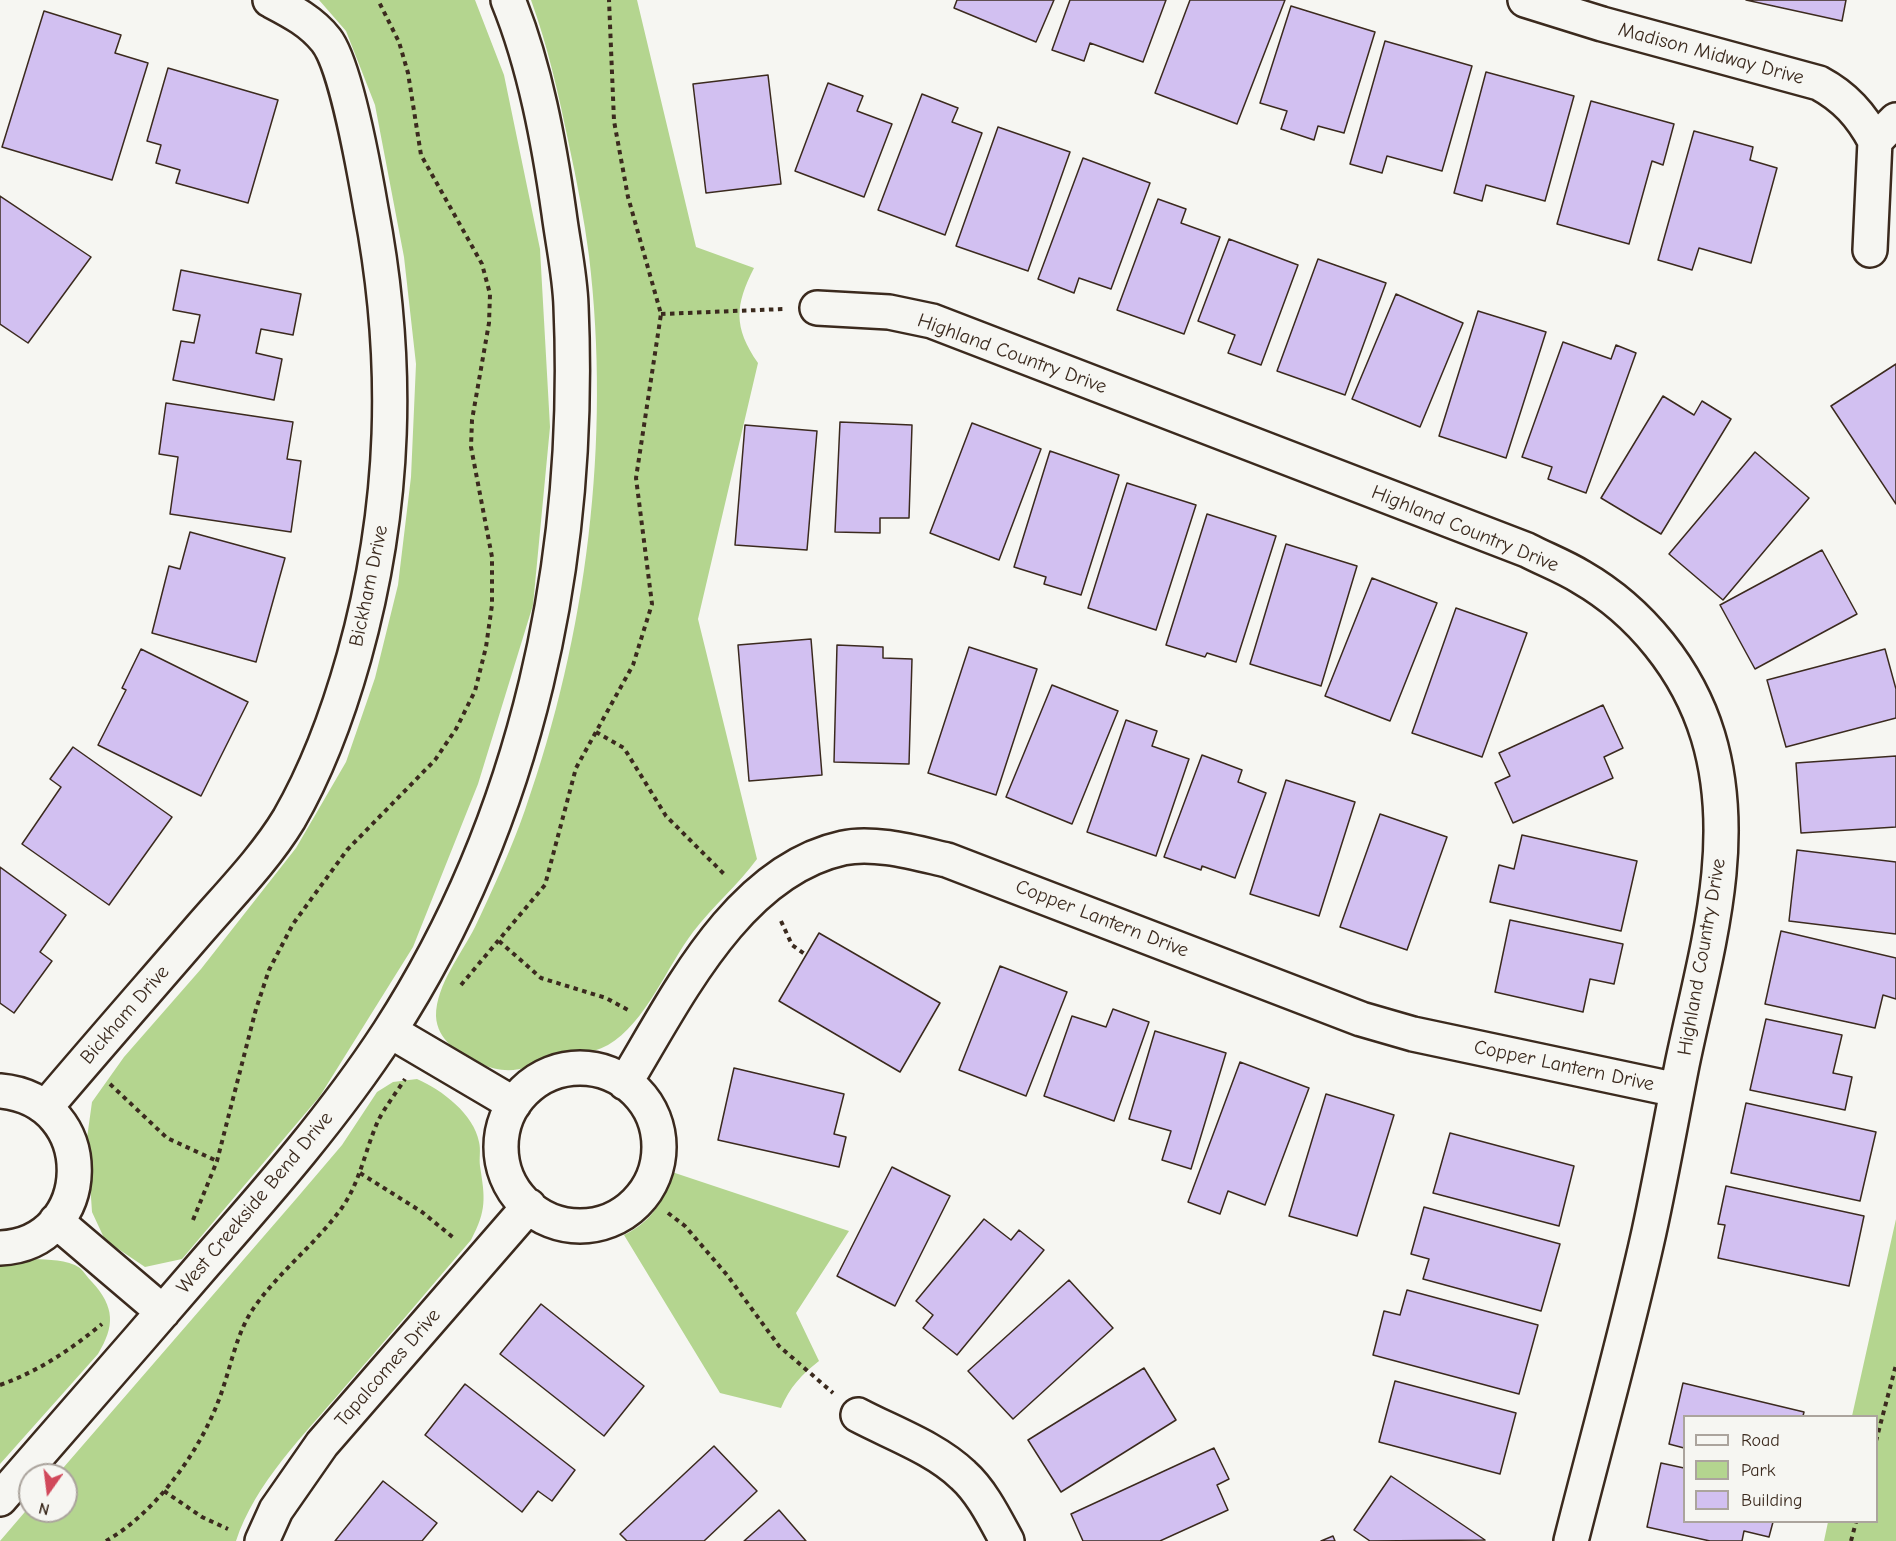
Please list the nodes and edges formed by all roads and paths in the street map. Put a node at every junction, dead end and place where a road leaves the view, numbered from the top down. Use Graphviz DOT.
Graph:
graph roads {
  1 [pos="270,0"];
  2 [pos="508,0"];
  3 [pos="1525,0"];
  4 [pos="1885,131"];
  5 [pos="1870,250"];
  6 [pos="817,308"];
  7 [pos="661,314"];
  8 [pos="596,732"];
  9 [pos="753,899"];
  10 [pos="499,941"];
  11 [pos="806,955"];
  12 [pos="659,1027"];
  13 [pos="390,1030"];
  14 [pos="423,1050"];
  15 [pos="87,1059"];
  16 [pos="625,1083"];
  17 [pos="1677,1090"];
  18 [pos="0,1091"];
  19 [pos="514,1104"];
  20 [pos="46,1107"];
  21 [pos="217,1161"];
  22 [pos="360,1173"];
  23 [pos="529,1206"];
  24 [pos="668,1213"];
  25 [pos="56,1221"];
  26 [pos="0,1248"];
  27 [pos="482,1260"];
  28 [pos="151,1302"];
  29 [pos="1896,1365"];
  30 [pos="0,1385"];
  31 [pos="858,1415"];
  32 [pos="1878,1433"];
  33 [pos="164,1491"];
  34 [pos="0,1499"];
  35 [pos="1856,1523"];
  36 [pos="262,1540"];
  37 [pos="106,1541"];
  38 [pos="1007,1541"];
  39 [pos="1571,1541"];
  40 [pos="1851,1541"];
  1 -- 15 [label="street, Bickham Drive"];
  2 -- 13 [label="street, West Creekside Bend Drive"];
  3 -- 4 [label="street, Madison Midway Drive"];
  4 -- 5 [label="street"];
  6 -- 7 [label="path"];
  6 -- 17 [label="street, Highland Country Drive"];
  8 -- 9 [label="path"];
  9 -- 11 [label="path"];
  9 -- 12 [label="street, Copper Lantern Drive"];
  9 -- 17 [label="street, Copper Lantern Drive"];
  10 -- 12 [label="path"];
  12 -- 16 [label="street, Copper Lantern Drive"];
  13 -- 14 [label="street"];
  13 -- 28 [label="street, West Creekside Bend Drive"];
  14 -- 19 [label="street"];
  14 -- 22 [label="path"];
  15 -- 20 [label="street, Bickham Drive"];
  15 -- 21 [label="path"];
  16 -- 19 [label="street"];
  16 -- 23 [label="street"];
  17 -- 39 [label="street, Highland Country Drive"];
  18 -- 20 [label="street"];
  19 -- 23 [label="street"];
  20 -- 25 [label="street"];
  22 -- 27 [label="path"];
  22 -- 33 [label="path"];
  23 -- 27 [label="street, Tapalcomes Drive"];
  24 -- 31 [label="path"];
  25 -- 26 [label="street"];
  25 -- 28 [label="street"];
  27 -- 36 [label="street, Tapalcomes Drive"];
  28 -- 30 [label="path"];
  28 -- 34 [label="street, West Creekside Bend Drive"];
  29 -- 32 [label="path"];
  31 -- 38 [label="street"];
  33 -- 36 [label="path"];
  33 -- 37 [label="path"];
  35 -- 40 [label="path"];
}
